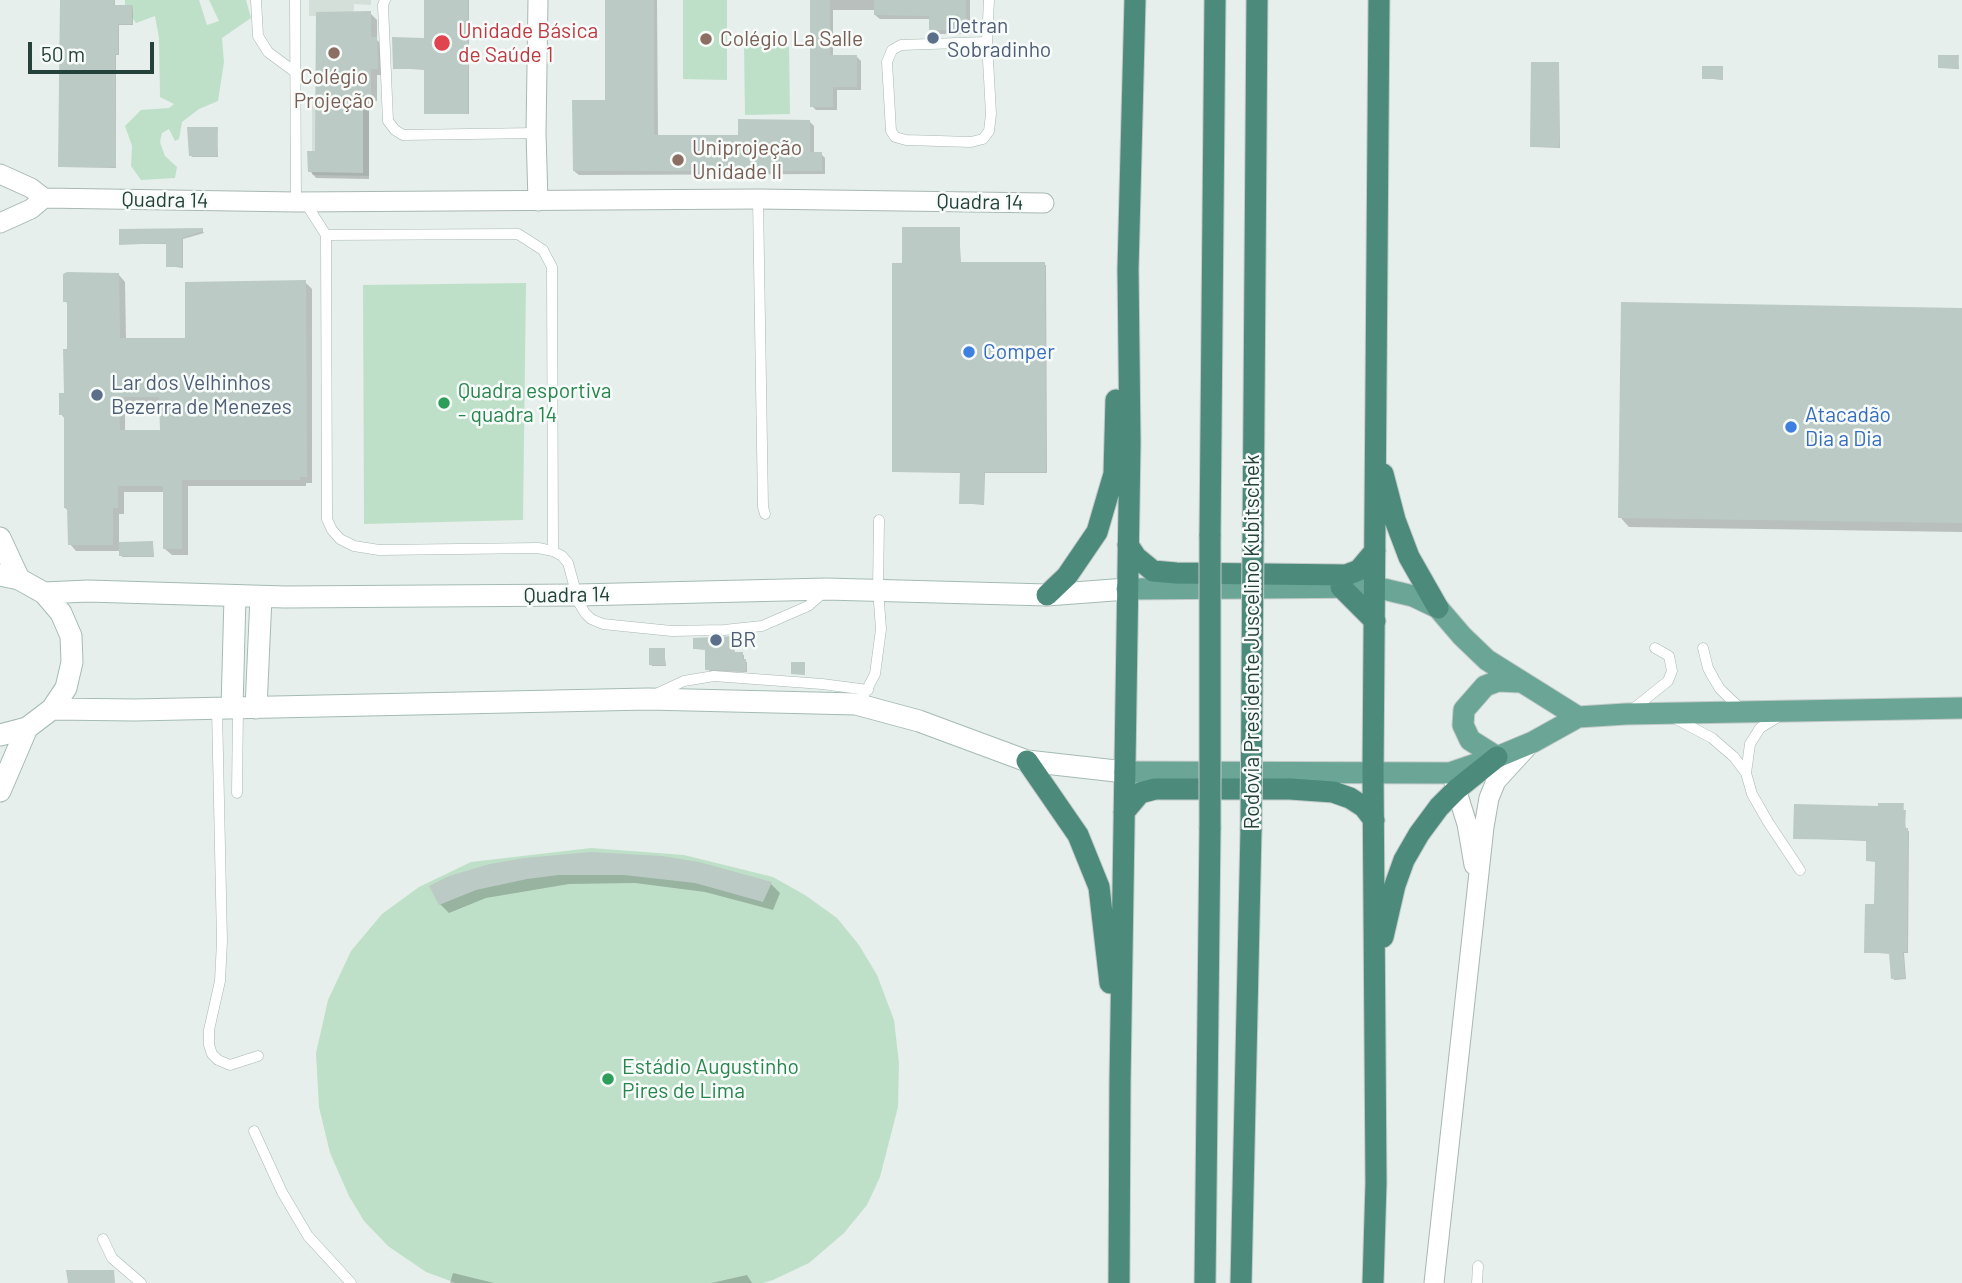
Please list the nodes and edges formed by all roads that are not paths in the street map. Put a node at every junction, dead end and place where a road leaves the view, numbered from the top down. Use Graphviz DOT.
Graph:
graph roads {
  1 [pos="256,0"];
  2 [pos="295,0"];
  3 [pos="385,0"];
  4 [pos="538,0"];
  5 [pos="989,0"];
  6 [pos="1135,0"];
  7 [pos="1214,0"];
  8 [pos="1257,0"];
  9 [pos="1379,0"];
  10 [pos="987,42"];
  11 [pos="295,72"];
  12 [pos="536,134"];
  13 [pos="0,174"];
  14 [pos="35,198"];
  15 [pos="758,199"];
  16 [pos="538,201"];
  17 [pos="300,202"];
  18 [pos="1044,203"];
  19 [pos="0,223"];
  20 [pos="326,235"];
  21 [pos="1128,269"];
  22 [pos="1376,449"];
  23 [pos="765,514"];
  24 [pos="879,520"];
  25 [pos="0,538"];
  26 [pos="1128,545"];
  27 [pos="553,551"];
  28 [pos="1375,551"];
  29 [pos="10,577"];
  30 [pos="1342,587"];
  31 [pos="1375,587"];
  32 [pos="826,589"];
  33 [pos="878,589"];
  34 [pos="1127,589"];
  35 [pos="44,593"];
  36 [pos="578,595"];
  37 [pos="1047,595"];
  38 [pos="235,597"];
  39 [pos="261,597"];
  40 [pos="1438,608"];
  41 [pos="1375,621"];
  42 [pos="1655,648"];
  43 [pos="1703,648"];
  44 [pos="1520,682"];
  45 [pos="862,697"];
  46 [pos="236,707"];
  47 [pos="1962,708"];
  48 [pos="52,709"];
  49 [pos="1795,711"];
  50 [pos="1743,712"];
  51 [pos="1667,713"];
  52 [pos="1626,714"];
  53 [pos="1578,717"];
  54 [pos="27,728"];
  55 [pos="0,735"];
  56 [pos="1533,741"];
  57 [pos="1497,757"];
  58 [pos="1027,761"];
  59 [pos="1125,772"];
  60 [pos="1373,772"];
  61 [pos="1746,773"];
  62 [pos="1454,781"];
  63 [pos="0,791"];
  64 [pos="237,793"];
  65 [pos="1124,812"];
  66 [pos="1374,820"];
  67 [pos="1800,870"];
  68 [pos="1478,887"];
  69 [pos="1373,984"];
  70 [pos="258,1056"];
  71 [pos="1120,1082"];
  72 [pos="254,1132"];
  73 [pos="103,1239"];
  74 [pos="1478,1266"];
  75 [pos="141,1283"];
  76 [pos="351,1283"];
  77 [pos="1119,1283"];
  78 [pos="1205,1283"];
  79 [pos="1241,1283"];
  80 [pos="1373,1283"];
  81 [pos="1434,1283"];
  82 [pos="1477,1283"];
  1 -- 11 [label="lane"];
  2 -- 11 [label="lane"];
  3 -- 12 [label="lane"];
  4 -- 12 [label="street"];
  5 -- 10 [label="lane"];
  6 -- 21 [label="highway"];
  7 -- 78 [label="highway, Rodovia Presidente Juscelino Kubitschek, bridge"];
  8 -- 79 [label="highway, Rodovia Presidente Juscelino Kubitschek, bridge"];
  9 -- 22 [label="highway"];
  10 -- 10 [label="lane"];
  11 -- 17 [label="lane"];
  12 -- 16 [label="street"];
  13 -- 14 [label="street"];
  14 -- 17 [label="street, Quadra 14"];
  14 -- 19 [label="street"];
  15 -- 16 [label="street, Quadra 14"];
  15 -- 18 [label="street, Quadra 14"];
  15 -- 23 [label="lane"];
  16 -- 17 [label="street, Quadra 14"];
  17 -- 20 [label="lane"];
  20 -- 27 [label="lane"];
  20 -- 27 [label="lane"];
  21 -- 26 [label="highway"];
  21 -- 37 [label="highway"];
  22 -- 28 [label="highway"];
  22 -- 40 [label="highway"];
  24 -- 33 [label="lane"];
  25 -- 29 [label="main road"];
  26 -- 28 [label="highway"];
  26 -- 34 [label="highway"];
  27 -- 36 [label="lane"];
  28 -- 31 [label="highway"];
  29 -- 35 [label="main road"];
  30 -- 31 [label="main road"];
  30 -- 34 [label="main road"];
  30 -- 41 [label="highway"];
  31 -- 40 [label="main road"];
  31 -- 41 [label="highway"];
  32 -- 33 [label="main road, Quadra 14"];
  32 -- 36 [label="main road, Quadra 14"];
  32 -- 36 [label="lane"];
  33 -- 37 [label="main road, Quadra 14"];
  33 -- 45 [label="lane"];
  34 -- 37 [label="main road, Quadra 14"];
  34 -- 59 [label="highway"];
  35 -- 38 [label="main road, Quadra 14"];
  35 -- 48 [label="main road"];
  36 -- 39 [label="main road, Quadra 14"];
  38 -- 39 [label="main road, Quadra 14"];
  38 -- 46 [label="main road"];
  39 -- 46 [label="main road"];
  40 -- 44 [label="main road"];
  41 -- 60 [label="highway"];
  42 -- 52 [label="lane"];
  43 -- 50 [label="lane"];
  44 -- 53 [label="main road"];
  44 -- 57 [label="main road"];
  45 -- 46 [label="main road"];
  45 -- 58 [label="main road"];
  46 -- 48 [label="main road"];
  46 -- 64 [label="lane"];
  46 -- 70 [label="lane"];
  47 -- 49 [label="main road"];
  48 -- 54 [label="main road"];
  49 -- 50 [label="main road"];
  49 -- 61 [label="lane"];
  50 -- 51 [label="main road"];
  51 -- 52 [label="main road"];
  51 -- 61 [label="lane"];
  52 -- 53 [label="main road"];
  53 -- 56 [label="main road"];
  54 -- 55 [label="main road"];
  54 -- 63 [label="main road"];
  56 -- 57 [label="main road"];
  56 -- 68 [label="street"];
  57 -- 62 [label="highway"];
  58 -- 59 [label="main road"];
  58 -- 71 [label="highway"];
  59 -- 60 [label="main road"];
  59 -- 65 [label="highway"];
  60 -- 62 [label="main road"];
  60 -- 66 [label="highway"];
  61 -- 67 [label="lane"];
  62 -- 68 [label="street"];
  62 -- 69 [label="highway"];
  65 -- 66 [label="highway"];
  65 -- 71 [label="highway"];
  66 -- 69 [label="highway"];
  68 -- 81 [label="street"];
  69 -- 80 [label="highway"];
  71 -- 77 [label="highway"];
  72 -- 76 [label="lane"];
  73 -- 75 [label="lane"];
  74 -- 82 [label="lane"];
}
